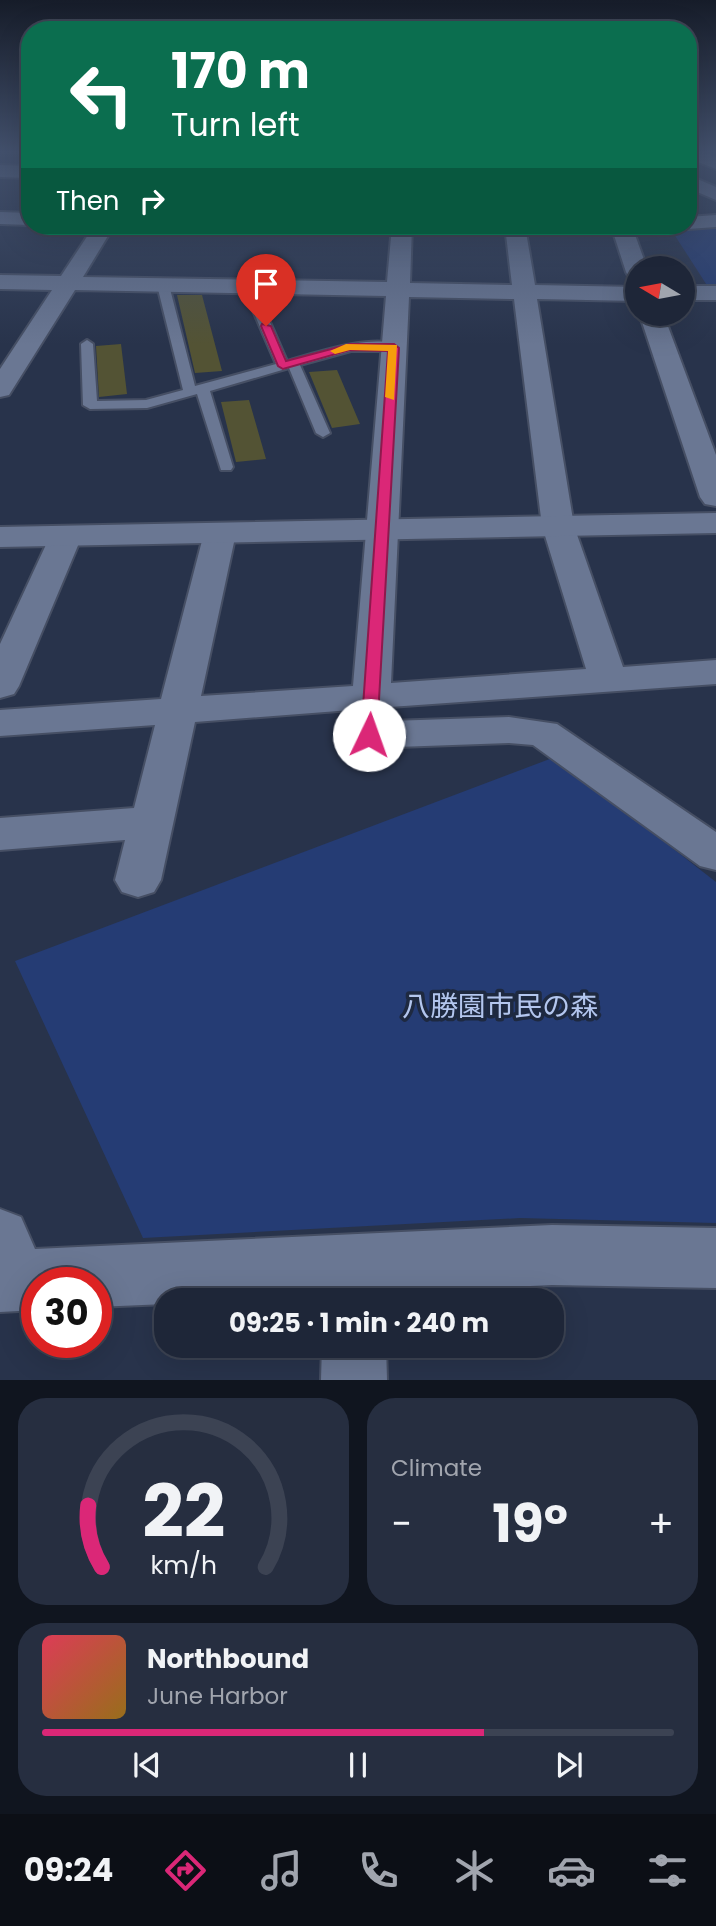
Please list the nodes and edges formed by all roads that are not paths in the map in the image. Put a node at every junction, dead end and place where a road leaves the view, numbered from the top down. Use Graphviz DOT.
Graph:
graph roads {
  1 [pos="0,218"];
  2 [pos="21,219"];
  3 [pos="716,221"];
  4 [pos="697,222"];
  5 [pos="98,235"];
  6 [pos="401,235"];
  7 [pos="515,235"];
  8 [pos="622,235"];
  9 [pos="630,256"];
  10 [pos="0,282"];
  11 [pos="66,283"];
  12 [pos="163,285"];
  13 [pos="398,290"];
  14 [pos="524,292"];
  15 [pos="695,293"];
  16 [pos="716,293"];
  17 [pos="625,294"];
  18 [pos="257,306"];
  19 [pos="656,326"];
  20 [pos="87,344"];
  21 [pos="394,348"];
  22 [pos="9,361"];
  23 [pos="288,364"];
  24 [pos="0,389"];
  25 [pos="196,390"];
  26 [pos="323,433"];
  27 [pos="226,467"];
  28 [pos="716,497"];
  29 [pos="716,523"];
  30 [pos="558,526"];
  31 [pos="381,530"];
  32 [pos="220,533"];
  33 [pos="66,536"];
  34 [pos="0,537"];
  35 [pos="716,672"];
  36 [pos="608,679"];
  37 [pos="0,686"];
  38 [pos="371,696"];
  39 [pos="179,709"];
  40 [pos="0,723"];
  41 [pos="151,822"];
  42 [pos="0,834"];
  43 [pos="716,854"];
  44 [pos="138,880"];
  45 [pos="716,1258"];
  46 [pos="6,1266"];
  47 [pos="355,1282"];
  48 [pos="354,1358"];
  49 [pos="354,1380"];
  1 -- 2 [label="street"];
  3 -- 4 [label="street"];
  5 -- 11 [label="street"];
  6 -- 13 [label="street"];
  7 -- 14 [label="street"];
  8 -- 9 [label="street"];
  10 -- 11 [label="street"];
  11 -- 12 [label="street"];
  11 -- 22 [label="street"];
  12 -- 13 [label="street"];
  12 -- 25 [label="lane"];
  13 -- 14 [label="street"];
  13 -- 21 [label="street"];
  14 -- 17 [label="street"];
  14 -- 30 [label="street"];
  15 -- 16 [label="street"];
  18 -- 23 [label="lane"];
  19 -- 28 [label="street"];
  20 -- 25 [label="lane"];
  21 -- 23 [label="lane"];
  21 -- 31 [label="street"];
  22 -- 24 [label="street"];
  23 -- 25 [label="lane"];
  23 -- 26 [label="lane"];
  25 -- 27 [label="lane"];
  29 -- 30 [label="street"];
  30 -- 31 [label="street"];
  30 -- 36 [label="street"];
  31 -- 32 [label="street"];
  31 -- 38 [label="street"];
  32 -- 33 [label="street"];
  32 -- 39 [label="street"];
  33 -- 34 [label="street"];
  33 -- 37 [label="street"];
  35 -- 36 [label="street"];
  36 -- 38 [label="street"];
  38 -- 39 [label="street"];
  38 -- 43 [label="street"];
  39 -- 40 [label="street"];
  39 -- 41 [label="street"];
  41 -- 42 [label="street"];
  41 -- 44 [label="street"];
  45 -- 47 [label="street"];
  46 -- 47 [label="street"];
  48 -- 49 [label="street"];
}
